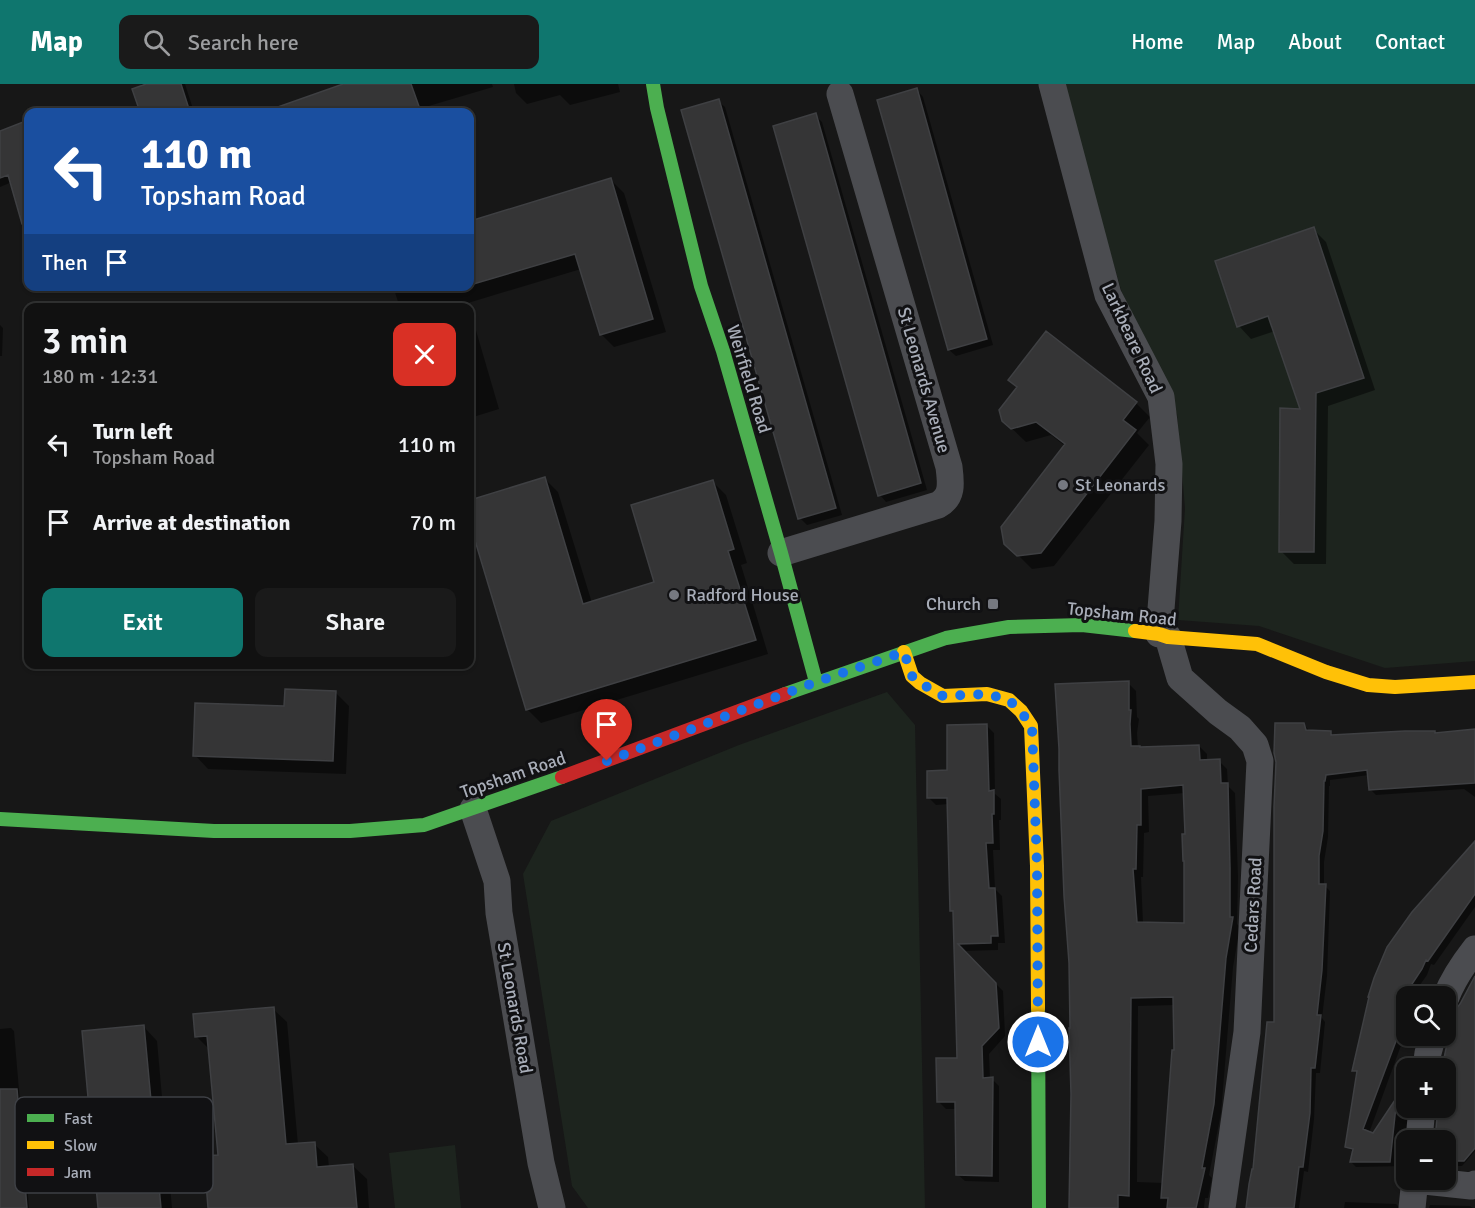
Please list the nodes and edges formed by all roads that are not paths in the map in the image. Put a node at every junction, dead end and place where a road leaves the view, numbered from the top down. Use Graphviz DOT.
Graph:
graph roads {
  1 [pos="653,84"];
  2 [pos="1052,84"];
  3 [pos="840,94"];
  4 [pos="781,553"];
  5 [pos="1164,635"];
  6 [pos="904,652"];
  7 [pos="816,682"];
  8 [pos="1475,682"];
  9 [pos="473,809"];
  10 [pos="0,819"];
  11 [pos="1475,949"];
  12 [pos="1451,986"];
  13 [pos="1456,1184"];
  14 [pos="1475,1184"];
  15 [pos="1414,1190"];
  16 [pos="552,1208"];
  17 [pos="1039,1208"];
  18 [pos="1222,1208"];
  19 [pos="1412,1208"];
  1 -- 4 [label="main road, Weirfield Road"];
  2 -- 5 [label="street, Larkbeare Road"];
  3 -- 4 [label="street, St Leonards Avenue"];
  4 -- 7 [label="main road, Weirfield Road"];
  5 -- 6 [label="main road, Topsham Road"];
  5 -- 8 [label="main road, Topsham Road"];
  5 -- 18 [label="street, Cedars Road"];
  6 -- 7 [label="main road, Topsham Road"];
  6 -- 17 [label="main road"];
  7 -- 9 [label="main road, Topsham Road"];
  9 -- 10 [label="main road, Topsham Road"];
  9 -- 16 [label="street, St Leonards Road"];
  11 -- 12 [label="street"];
  13 -- 14 [label="street"];
  15 -- 19 [label="street"];
}
